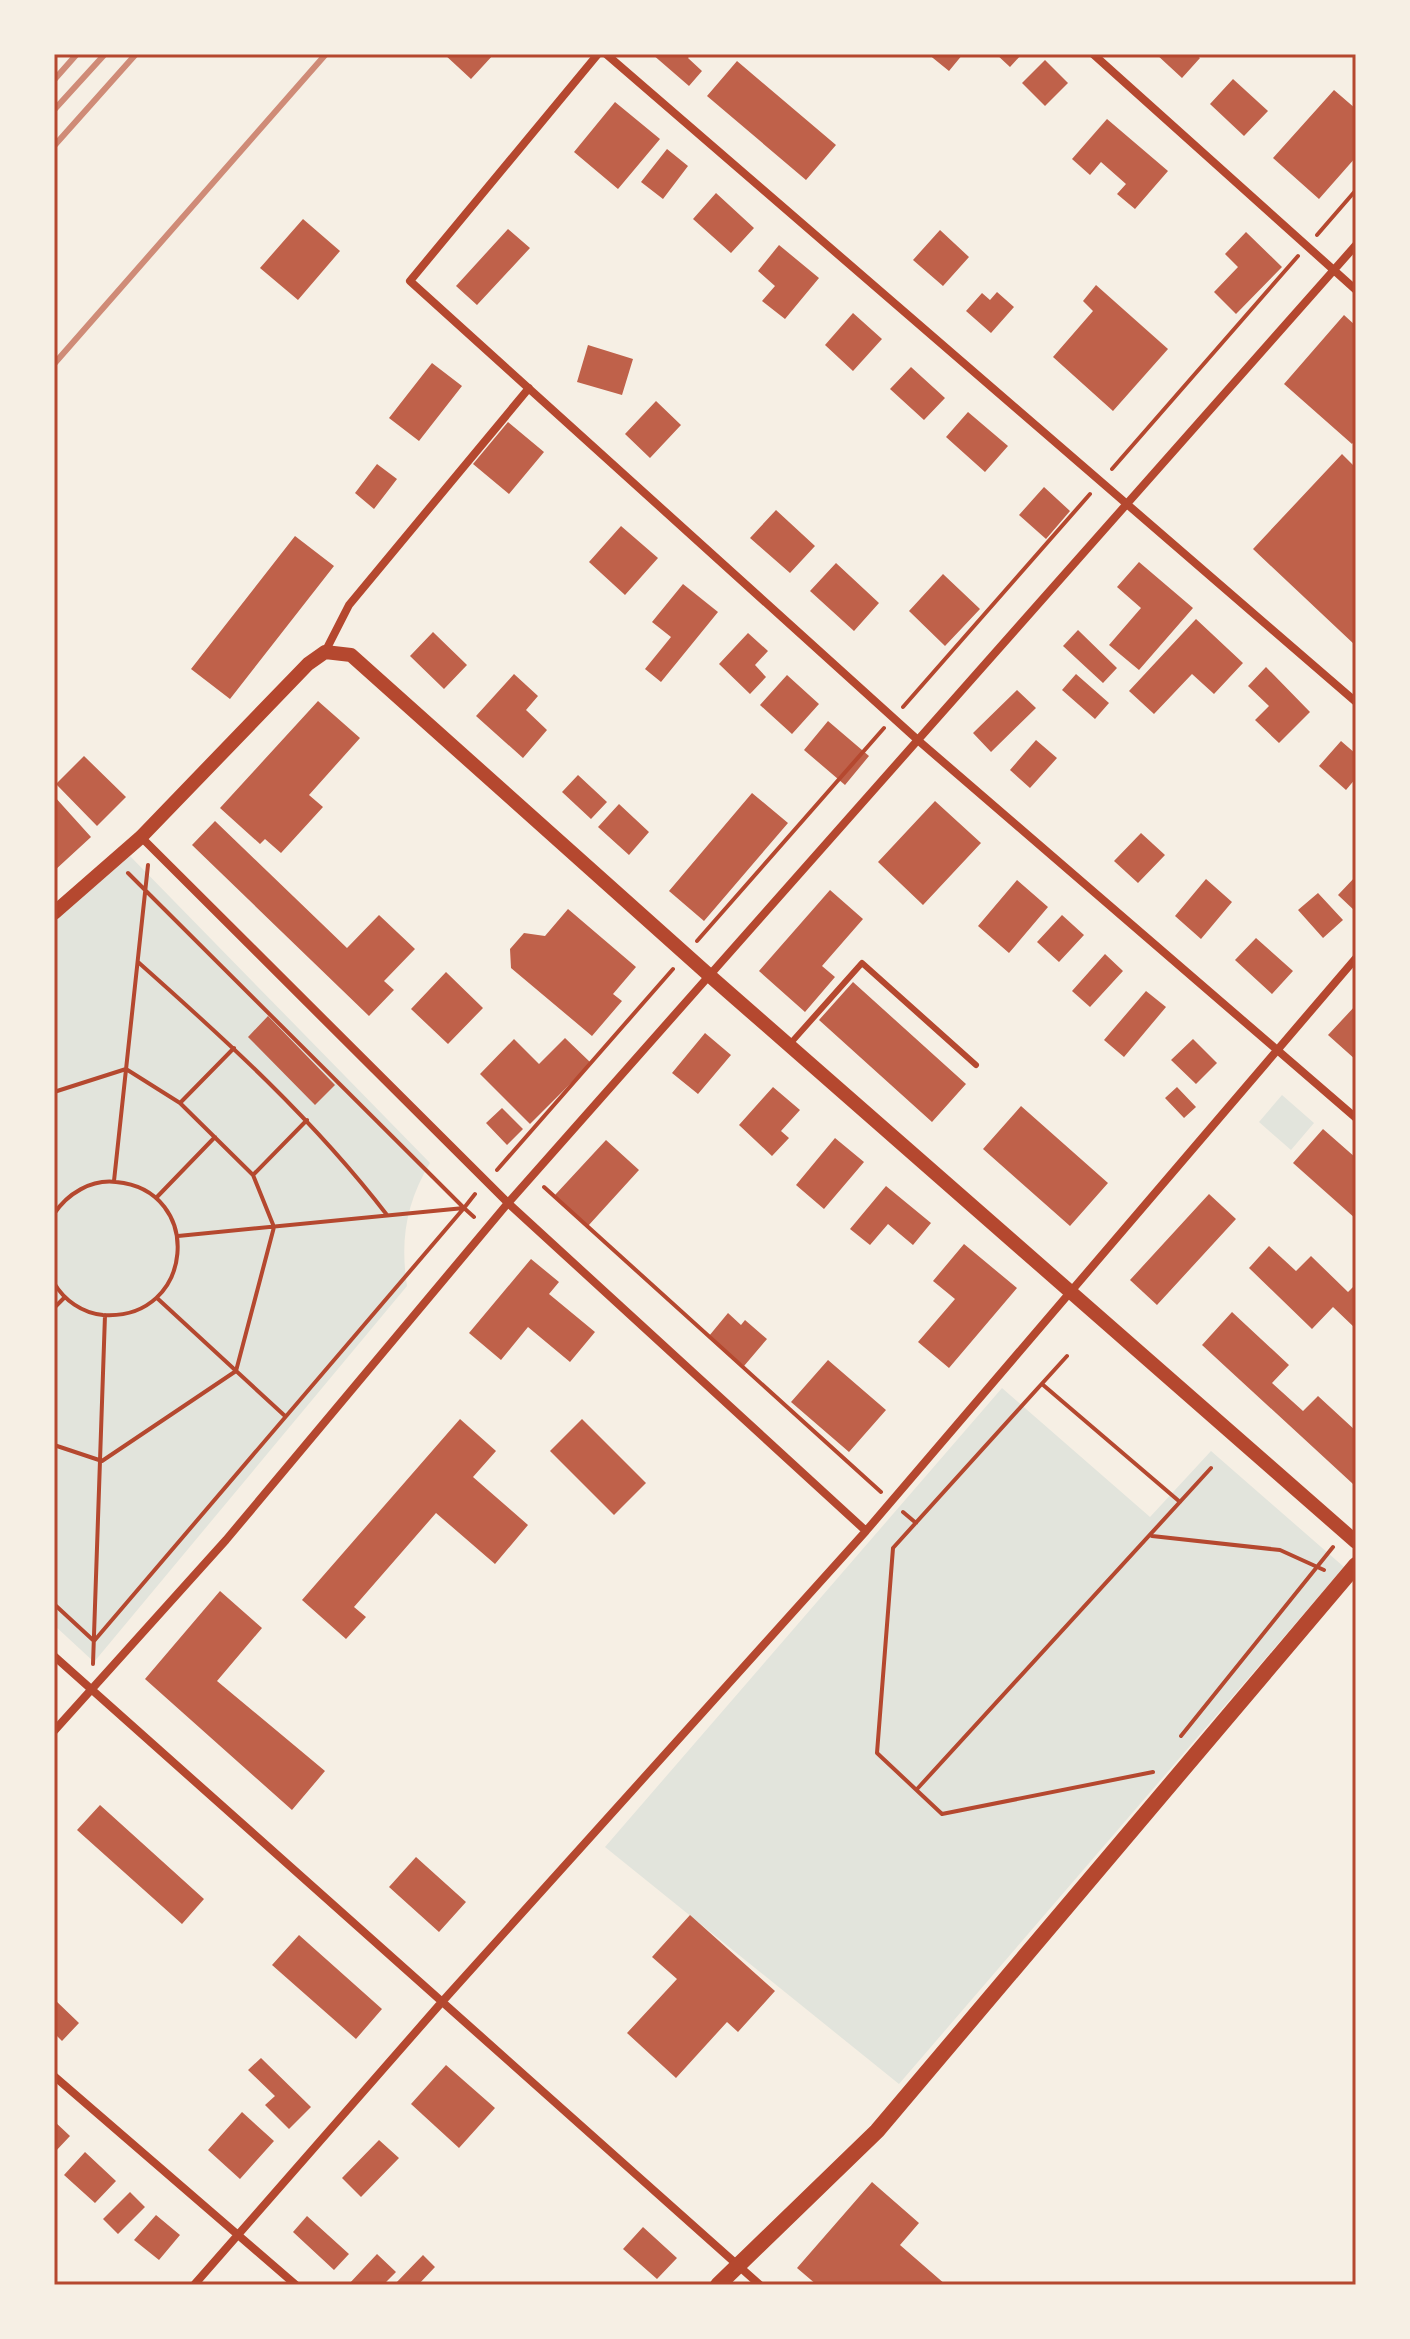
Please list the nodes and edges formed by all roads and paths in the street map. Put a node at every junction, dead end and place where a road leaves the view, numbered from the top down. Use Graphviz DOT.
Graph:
graph roads {
  1 [pos="598,54"];
  2 [pos="606,54"];
  3 [pos="1093,54"];
  4 [pos="1356,190"];
  5 [pos="1356,245"];
  6 [pos="1307,246"];
  7 [pos="1334,271"];
  8 [pos="1356,290"];
  9 [pos="529,388"];
  10 [pos="1101,481"];
  11 [pos="1126,503"];
  12 [pos="325,652"];
  13 [pos="1356,702"];
  14 [pos="894,718"];
  15 [pos="920,742"];
  16 [pos="145,842"];
  17 [pos="128,873"];
  18 [pos="145,891"];
  19 [pos="54,913"];
  20 [pos="686,954"];
  21 [pos="1356,958"];
  22 [pos="138,962"];
  23 [pos="710,976"];
  24 [pos="789,1045"];
  25 [pos="234,1048"];
  26 [pos="1276,1050"];
  27 [pos="976,1065"];
  28 [pos="126,1069"];
  29 [pos="54,1092"];
  30 [pos="180,1103"];
  31 [pos="1356,1118"];
  32 [pos="307,1120"];
  33 [pos="215,1137"];
  34 [pos="510,1155"];
  35 [pos="253,1175"];
  36 [pos="532,1176"];
  37 [pos="114,1181"];
  38 [pos="486,1182"];
  39 [pos="156,1198"];
  40 [pos="54,1202"];
  41 [pos="508,1203"];
  42 [pos="59,1207"];
  43 [pos="464,1208"];
  44 [pos="54,1214"];
  45 [pos="387,1215"];
  46 [pos="274,1227"];
  47 [pos="487,1228"];
  48 [pos="178,1236"];
  49 [pos="54,1283"];
  50 [pos="1069,1291"];
  51 [pos="65,1297"];
  52 [pos="157,1298"];
  53 [pos="54,1308"];
  54 [pos="105,1315"];
  55 [pos="1067,1356"];
  56 [pos="236,1371"];
  57 [pos="1042,1384"];
  58 [pos="286,1416"];
  59 [pos="54,1445"];
  60 [pos="102,1461"];
  61 [pos="1211,1468"];
  62 [pos="891,1501"];
  63 [pos="1181,1503"];
  64 [pos="916,1523"];
  65 [pos="866,1531"];
  66 [pos="1152,1536"];
  67 [pos="1356,1542"];
  68 [pos="1356,1565"];
  69 [pos="54,1604"];
  70 [pos="94,1641"];
  71 [pos="54,1656"];
  72 [pos="93,1689"];
  73 [pos="54,1731"];
  74 [pos="1172,1748"];
  75 [pos="1162,1760"];
  76 [pos="918,1788"];
  77 [pos="441,2003"];
  78 [pos="54,2076"];
  79 [pos="239,2235"];
  80 [pos="737,2264"];
  81 [pos="194,2285"];
  82 [pos="296,2285"];
  83 [pos="718,2285"];
  84 [pos="760,2285"];
  1 -- 9 [label="street"];
  2 -- 10 [label="street"];
  3 -- 6 [label="street"];
  4 -- 6 [label="path"];
  5 -- 7 [label="street"];
  6 -- 7 [label="street"];
  6 -- 10 [label="path"];
  7 -- 8 [label="street"];
  7 -- 11 [label="street"];
  9 -- 12 [label="street"];
  9 -- 14 [label="street"];
  10 -- 11 [label="street"];
  10 -- 14 [label="path"];
  11 -- 13 [label="street"];
  11 -- 15 [label="street"];
  12 -- 16 [label="street"];
  12 -- 20 [label="street"];
  14 -- 15 [label="street"];
  14 -- 20 [label="path"];
  15 -- 23 [label="street"];
  15 -- 26 [label="street"];
  16 -- 18 [label="path"];
  16 -- 19 [label="street"];
  16 -- 38 [label="street"];
  17 -- 18 [label="path"];
  18 -- 22 [label="path"];
  18 -- 43 [label="path"];
  20 -- 23 [label="street"];
  20 -- 34 [label="path"];
  21 -- 26 [label="street"];
  22 -- 25 [label="path"];
  22 -- 28 [label="path"];
  23 -- 24 [label="street"];
  23 -- 36 [label="street"];
  24 -- 27 [label="lane"];
  24 -- 50 [label="street"];
  25 -- 30 [label="path"];
  25 -- 32 [label="path"];
  26 -- 31 [label="street"];
  26 -- 50 [label="street"];
  28 -- 29 [label="path"];
  28 -- 30 [label="path"];
  28 -- 37 [label="path"];
  30 -- 33 [label="path"];
  32 -- 35 [label="path"];
  32 -- 45 [label="path"];
  33 -- 35 [label="path"];
  33 -- 39 [label="path"];
  34 -- 36 [label="path"];
  34 -- 38 [label="path"];
  35 -- 46 [label="path"];
  36 -- 41 [label="street"];
  36 -- 62 [label="path"];
  37 -- 39 [label="path"];
  37 -- 42 [label="path"];
  38 -- 41 [label="street"];
  38 -- 43 [label="path"];
  39 -- 48 [label="path"];
  40 -- 42 [label="path"];
  41 -- 47 [label="street"];
  41 -- 65 [label="street"];
  42 -- 44 [label="path"];
  43 -- 45 [label="path"];
  43 -- 47 [label="path"];
  43 -- 58 [label="path"];
  45 -- 46 [label="path"];
  46 -- 48 [label="path"];
  46 -- 56 [label="path"];
  47 -- 72 [label="street"];
  48 -- 52 [label="path"];
  49 -- 51 [label="path"];
  50 -- 62 [label="street"];
  50 -- 67 [label="street"];
  51 -- 53 [label="path"];
  51 -- 54 [label="path"];
  52 -- 54 [label="path"];
  52 -- 56 [label="path"];
  54 -- 60 [label="path"];
  55 -- 57 [label="path"];
  56 -- 58 [label="path"];
  56 -- 60 [label="path"];
  57 -- 63 [label="path"];
  57 -- 64 [label="path"];
  58 -- 70 [label="path"];
  59 -- 60 [label="path"];
  60 -- 70 [label="path"];
  61 -- 63 [label="path"];
  62 -- 64 [label="path"];
  62 -- 65 [label="street"];
  63 -- 66 [label="path"];
  64 -- 76 [label="path"];
  65 -- 77 [label="street"];
  66 -- 74 [label="path"];
  66 -- 76 [label="path"];
  68 -- 80 [label="main road"];
  69 -- 70 [label="path"];
  70 -- 72 [label="path"];
  71 -- 72 [label="street"];
  72 -- 73 [label="street"];
  72 -- 77 [label="street"];
  75 -- 76 [label="path"];
  77 -- 79 [label="street"];
  77 -- 80 [label="street"];
  78 -- 79 [label="street"];
  79 -- 81 [label="street"];
  79 -- 82 [label="street"];
  80 -- 83 [label="main road"];
  80 -- 84 [label="street"];
}
